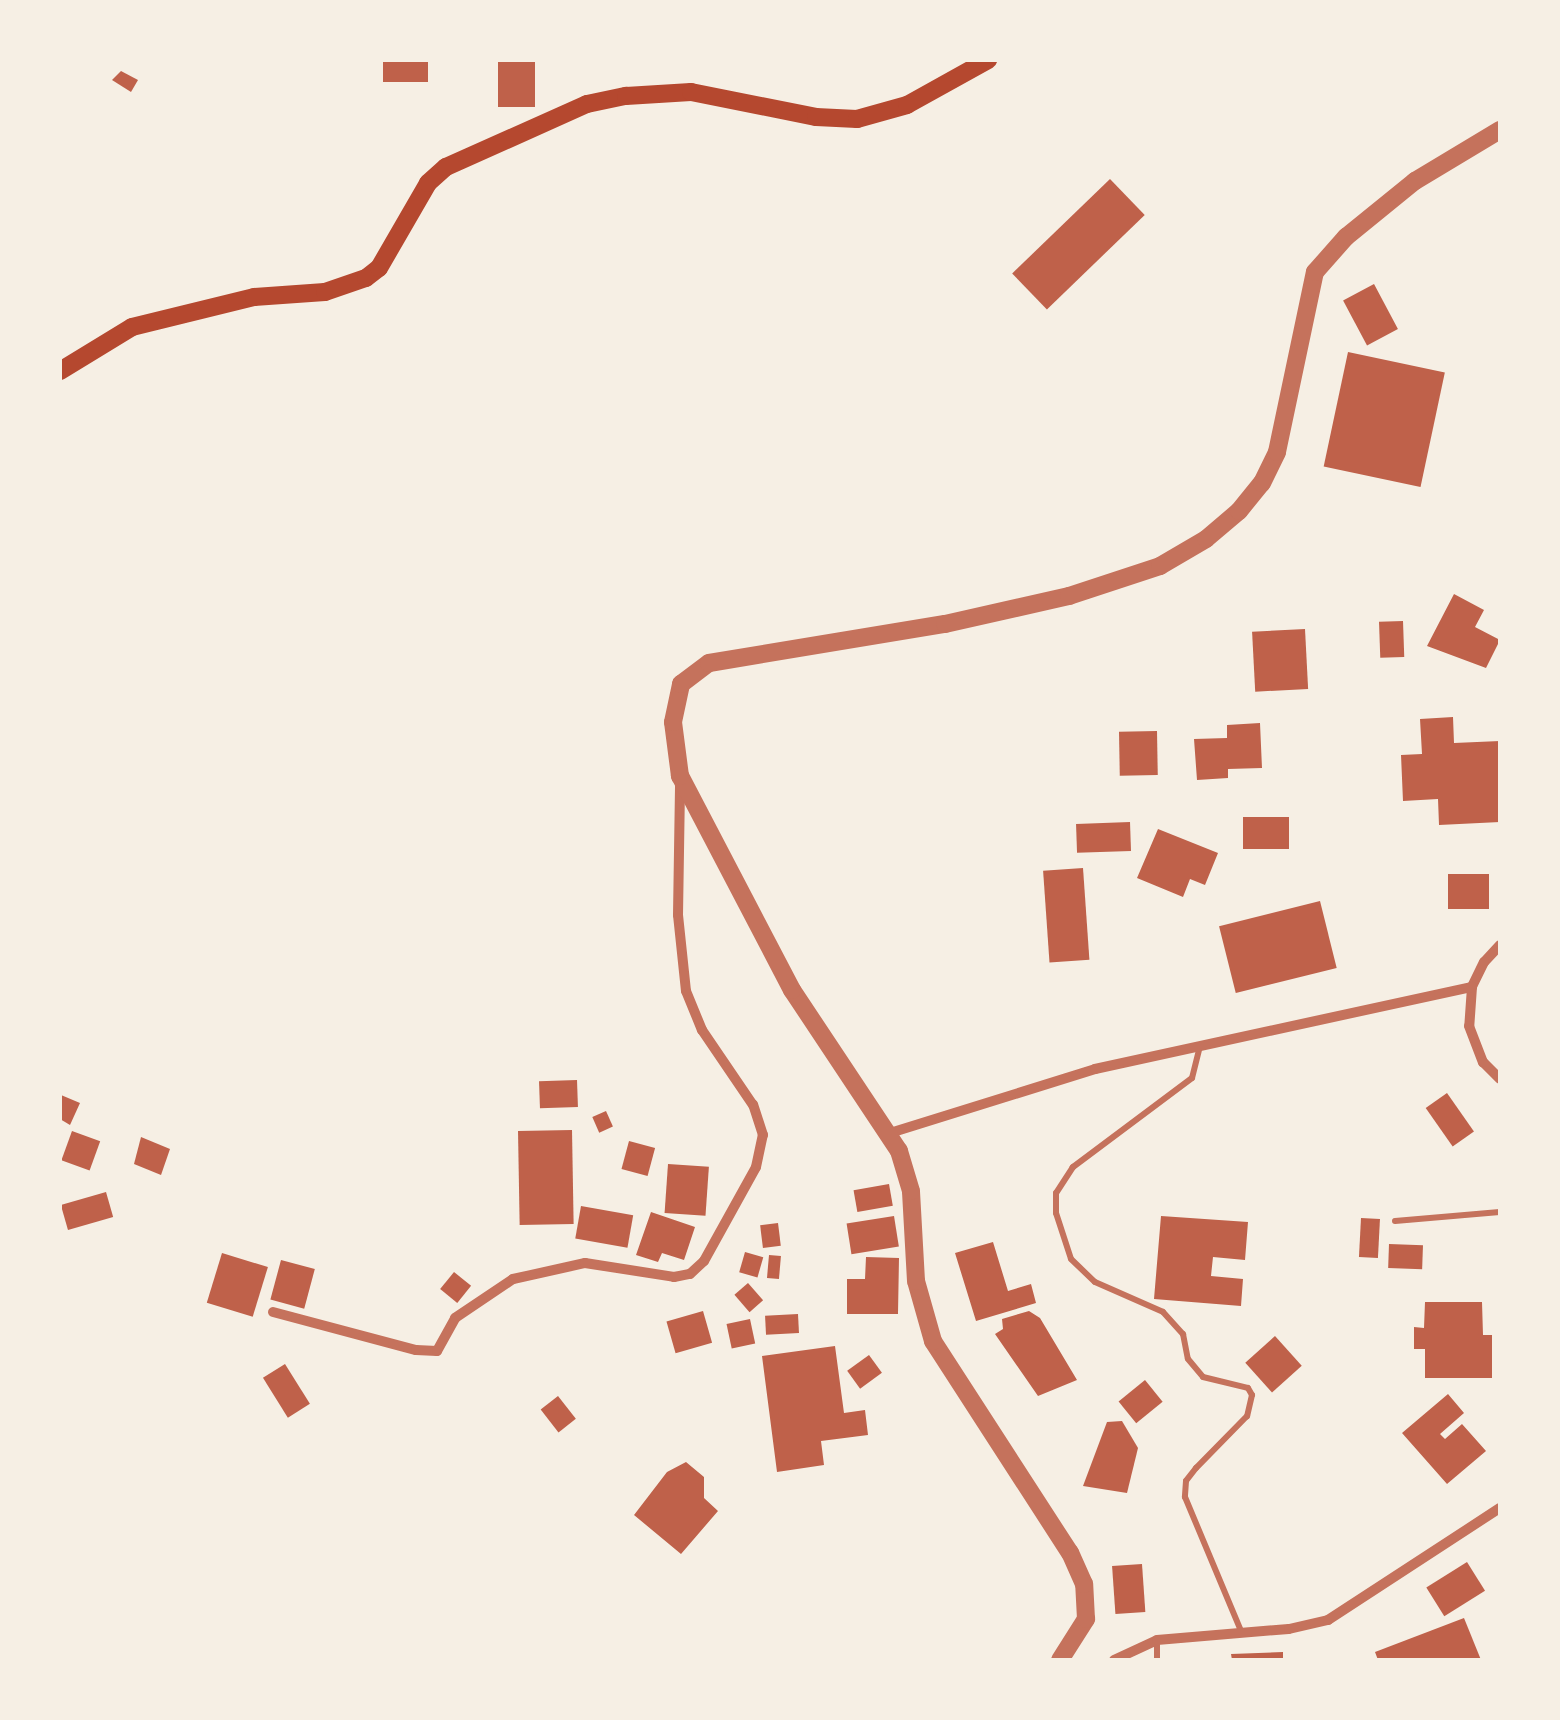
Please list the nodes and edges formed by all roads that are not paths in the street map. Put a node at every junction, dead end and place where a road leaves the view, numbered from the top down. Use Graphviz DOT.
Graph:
graph roads {
  1 [pos="988,60"];
  2 [pos="1500,130"];
  3 [pos="60,372"];
  4 [pos="680,776"];
  5 [pos="1500,945"];
  6 [pos="1472,987"];
  7 [pos="1200,1044"];
  8 [pos="1500,1079"];
  9 [pos="890,1132"];
  10 [pos="1500,1212"];
  11 [pos="1395,1221"];
  12 [pos="273,1312"];
  13 [pos="1500,1508"];
  14 [pos="1242,1632"];
  15 [pos="1157,1640"];
  16 [pos="1060,1660"];
  17 [pos="1114,1660"];
  18 [pos="1157,1660"];
  1 -- 3 [label="main road"];
  2 -- 4 [label="street"];
  4 -- 9 [label="street"];
  4 -- 12 [label="street"];
  5 -- 6 [label="street"];
  6 -- 7 [label="street"];
  6 -- 8 [label="street"];
  7 -- 9 [label="street"];
  7 -- 14 [label="lane"];
  9 -- 16 [label="street"];
  10 -- 11 [label="lane"];
  13 -- 14 [label="street"];
  14 -- 15 [label="street"];
  15 -- 17 [label="street"];
  15 -- 18 [label="lane"];
}
